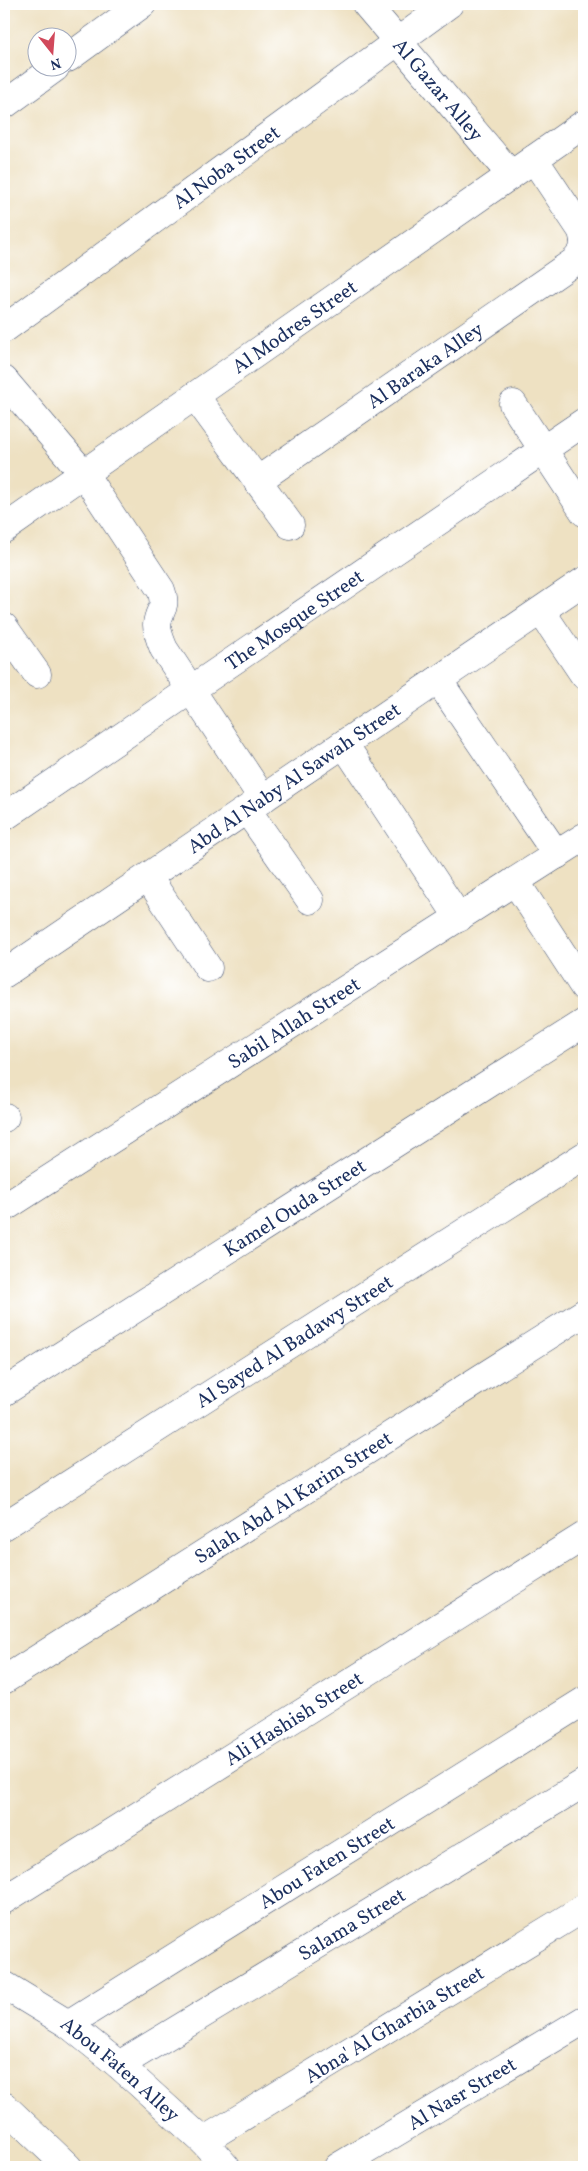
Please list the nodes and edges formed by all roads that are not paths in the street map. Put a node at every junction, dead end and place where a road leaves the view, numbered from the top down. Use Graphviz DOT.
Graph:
graph roads {
  1 [pos="142,4"];
  2 [pos="366,4"];
  3 [pos="450,4"];
  4 [pos="398,42"];
  5 [pos="78,51"];
  6 [pos="41,78"];
  7 [pos="4,105"];
  8 [pos="584,124"];
  9 [pos="534,159"];
  10 [pos="511,175"];
  11 [pos="584,241"];
  12 [pos="4,329"];
  13 [pos="4,380"];
  14 [pos="194,396"];
  15 [pos="513,404"];
  16 [pos="584,422"];
  17 [pos="544,450"];
  18 [pos="84,474"];
  19 [pos="257,481"];
  20 [pos="584,512"];
  21 [pos="290,525"];
  22 [pos="4,529"];
  23 [pos="584,581"];
  24 [pos="541,611"];
  25 [pos="4,627"];
  26 [pos="37,674"];
  27 [pos="584,675"];
  28 [pos="438,680"];
  29 [pos="191,690"];
  30 [pos="344,744"];
  31 [pos="255,805"];
  32 [pos="4,817"];
  33 [pos="584,837"];
  34 [pos="557,855"];
  35 [pos="148,877"];
  36 [pos="515,881"];
  37 [pos="310,900"];
  38 [pos="459,918"];
  39 [pos="208,968"];
  40 [pos="4,974"];
  41 [pos="584,987"];
  42 [pos="584,1023"];
  43 [pos="584,1156"];
  44 [pos="4,1208"];
  45 [pos="584,1313"];
  46 [pos="4,1392"];
  47 [pos="4,1526"];
  48 [pos="584,1536"];
  49 [pos="4,1680"];
  50 [pos="584,1702"];
  51 [pos="584,1783"];
  52 [pos="4,1900"];
  53 [pos="584,1908"];
  54 [pos="4,1985"];
  55 [pos="584,2020"];
  56 [pos="68,2024"];
  57 [pos="120,2065"];
  58 [pos="4,2106"];
  59 [pos="203,2141"];
  60 [pos="68,2167"];
  61 [pos="226,2167"];
  62 [pos="338,2167"];
  1 -- 5 [label="street"];
  2 -- 4 [label="street, Al Gazar Alley"];
  3 -- 4 [label="street, Al Noba Street"];
  4 -- 10 [label="street, Al Gazar Alley"];
  4 -- 12 [label="street, Al Noba Street"];
  6 -- 7 [label="street"];
  8 -- 9 [label="street, Al Modres Street"];
  9 -- 10 [label="street, Al Modres Street"];
  9 -- 11 [label="street, Al Baraka Alley"];
  10 -- 14 [label="street, Al Modres Street"];
  11 -- 19 [label="street, Al Baraka Alley"];
  13 -- 18 [label="street"];
  14 -- 18 [label="street, Al Modres Street"];
  14 -- 19 [label="street"];
  15 -- 17 [label="street"];
  16 -- 17 [label="street, The Mosque Street"];
  17 -- 20 [label="street"];
  17 -- 29 [label="street, The Mosque Street"];
  18 -- 22 [label="street, Al Modres Street"];
  18 -- 29 [label="street"];
  19 -- 21 [label="street"];
  23 -- 24 [label="street, Abd Al Naby Al Sawah Street"];
  24 -- 27 [label="street"];
  24 -- 28 [label="street, Abd Al Naby Al Sawah Street"];
  25 -- 26 [label="street"];
  28 -- 30 [label="street, Abd Al Naby Al Sawah Street"];
  28 -- 34 [label="street"];
  29 -- 31 [label="street"];
  29 -- 32 [label="street, The Mosque Street"];
  30 -- 31 [label="street, Abd Al Naby Al Sawah Street"];
  30 -- 38 [label="street"];
  31 -- 35 [label="street, Abd Al Naby Al Sawah Street"];
  31 -- 37 [label="street"];
  33 -- 34 [label="street, Sabil Allah Street"];
  34 -- 36 [label="street, Sabil Allah Street"];
  35 -- 39 [label="street"];
  35 -- 40 [label="street, Abd Al Naby Al Sawah Street"];
  36 -- 38 [label="street, Sabil Allah Street"];
  36 -- 41 [label="street"];
  38 -- 44 [label="street, Sabil Allah Street"];
  42 -- 46 [label="street, Kamel Ouda Street"];
  43 -- 47 [label="street, Al Sayed Al Badawy Street"];
  45 -- 49 [label="street, Salah Abd Al Karim Street"];
  48 -- 52 [label="street, Ali Hashish Street"];
  50 -- 56 [label="street, Abou Faten Street"];
  51 -- 57 [label="street, Salama Street"];
  53 -- 59 [label="street, Abna' Al Gharbia Street"];
  54 -- 56 [label="street, Abou Faten Alley"];
  55 -- 62 [label="street, Al Nasr Street"];
  56 -- 57 [label="street, Abou Faten Alley"];
  57 -- 59 [label="street, Abou Faten Alley"];
  58 -- 60 [label="street"];
  59 -- 61 [label="street, Abou Faten Alley"];
}
